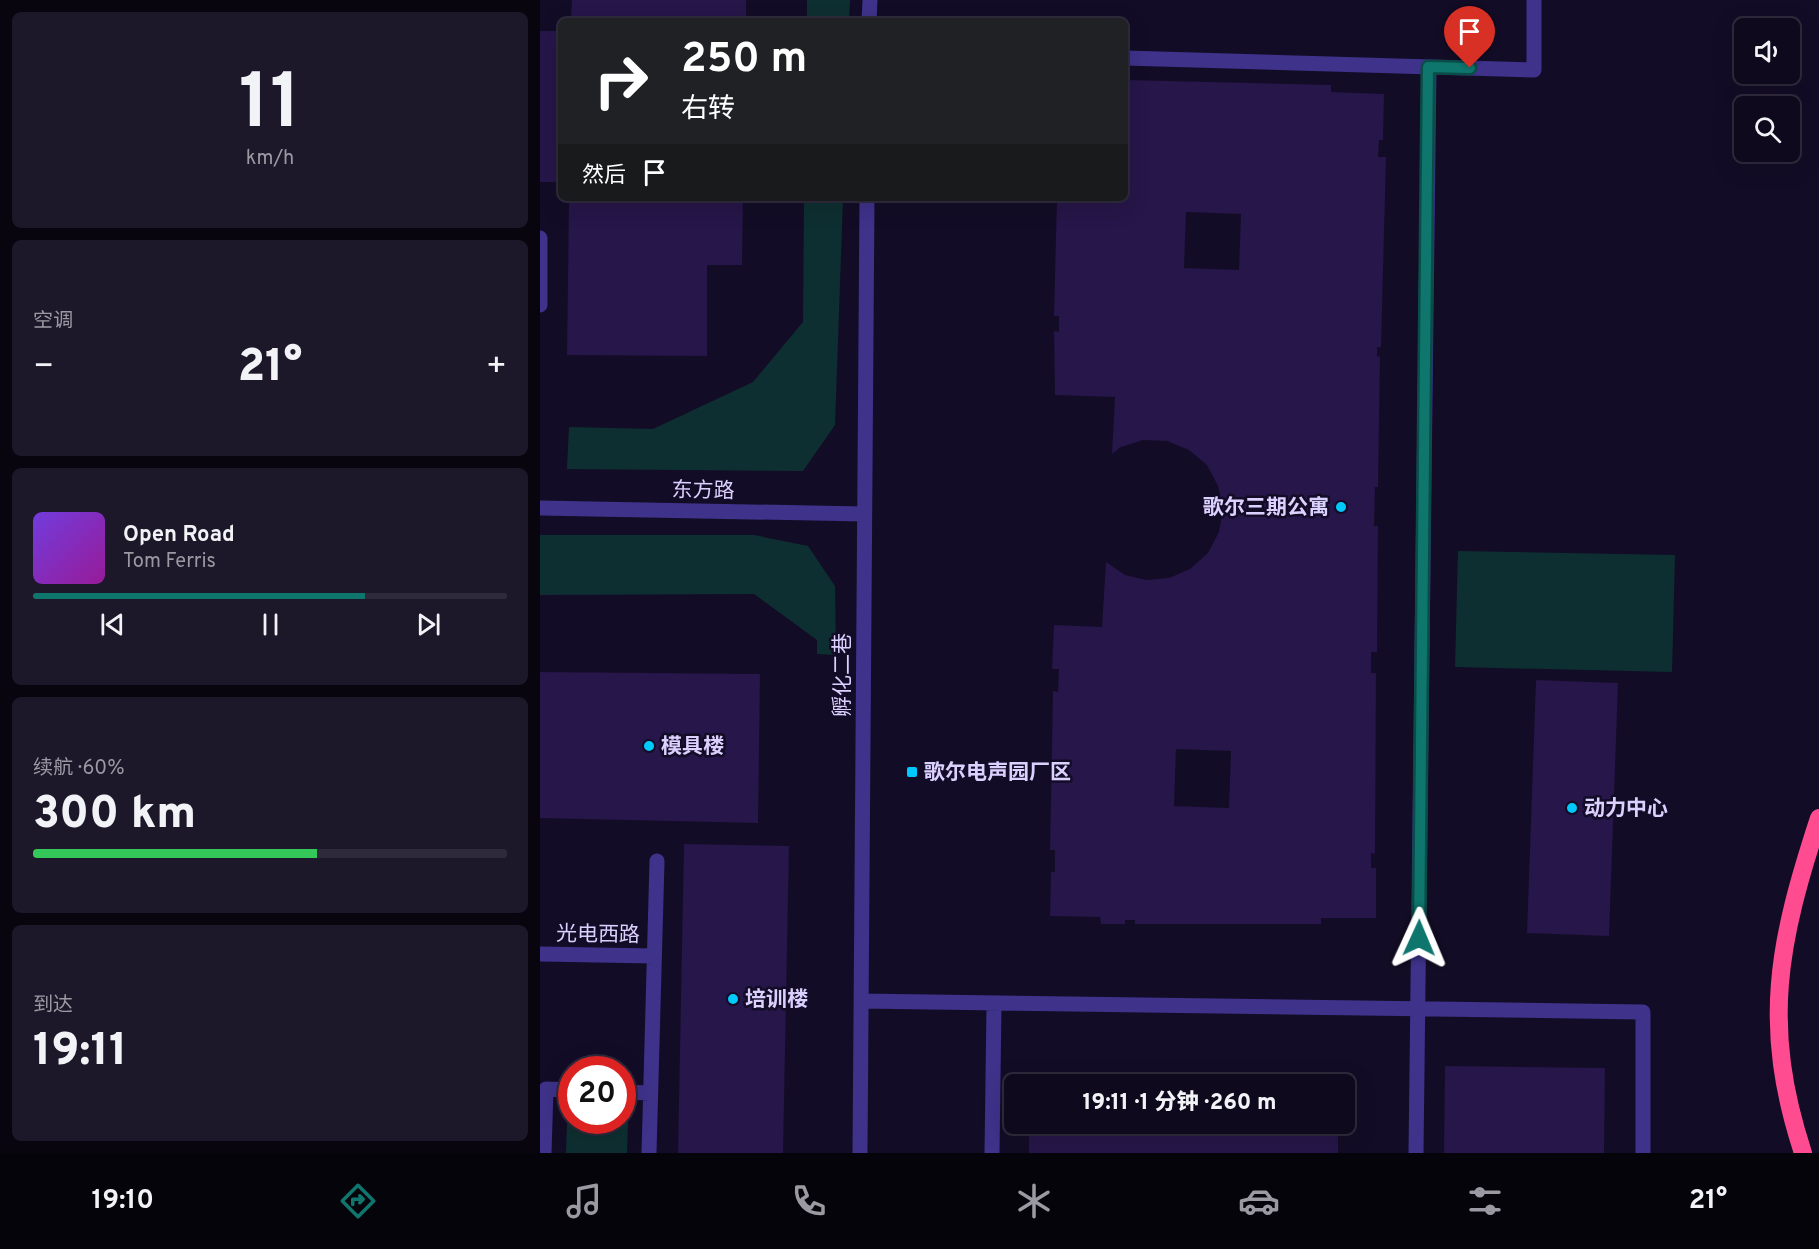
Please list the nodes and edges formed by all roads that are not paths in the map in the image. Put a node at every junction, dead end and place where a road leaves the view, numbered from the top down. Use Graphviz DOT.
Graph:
graph roads {
  1 [pos="870,0"];
  2 [pos="1534,0"];
  3 [pos="869,18"];
  4 [pos="1128,58"];
  5 [pos="1428,67"];
  6 [pos="867,201"];
  7 [pos="540,238"];
  8 [pos="540,305"];
  9 [pos="540,508"];
  10 [pos="864,514"];
  11 [pos="1819,818"];
  12 [pos="657,861"];
  13 [pos="540,954"];
  14 [pos="654,956"];
  15 [pos="861,1001"];
  16 [pos="994,1003"];
  17 [pos="1418,1008"];
  18 [pos="558,1089"];
  19 [pos="636,1092"];
  20 [pos="651,1093"];
  21 [pos="544,1153"];
  22 [pos="649,1153"];
  23 [pos="860,1153"];
  24 [pos="992,1153"];
  25 [pos="1416,1153"];
  26 [pos="1643,1153"];
  27 [pos="1803,1153"];
  1 -- 3 [label="street"];
  2 -- 5 [label="street"];
  4 -- 5 [label="street"];
  5 -- 17 [label="street"];
  6 -- 10 [label="street, 孵化二巷"];
  7 -- 8 [label="street"];
  9 -- 10 [label="street, 东方路"];
  10 -- 15 [label="street, 孵化二巷"];
  11 -- 27 [label="highway"];
  12 -- 14 [label="street"];
  13 -- 14 [label="street, 光电西路"];
  14 -- 20 [label="street"];
  15 -- 16 [label="street"];
  15 -- 23 [label="street, 孵化二巷"];
  16 -- 17 [label="street"];
  16 -- 24 [label="street"];
  17 -- 25 [label="street"];
  17 -- 26 [label="street"];
  18 -- 21 [label="street"];
  19 -- 20 [label="street"];
  20 -- 22 [label="street"];
}
